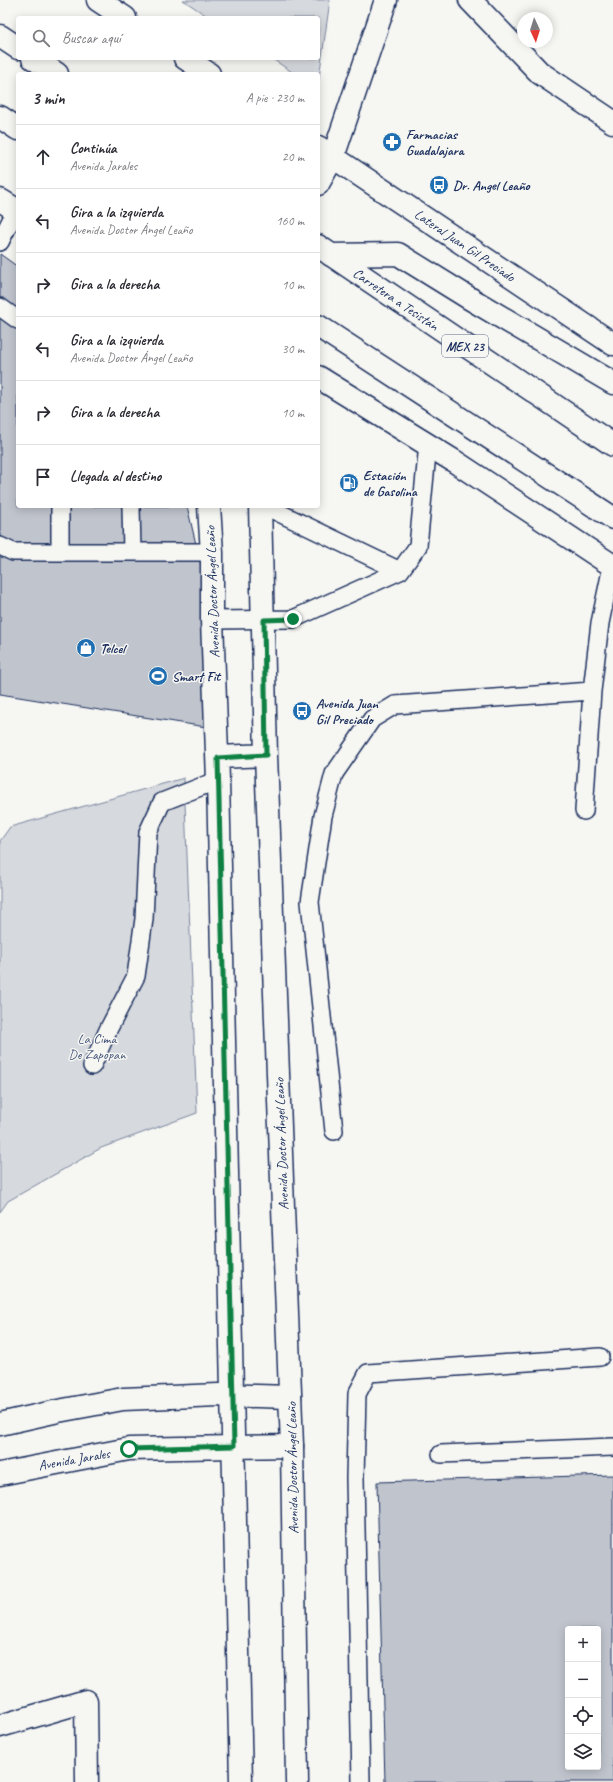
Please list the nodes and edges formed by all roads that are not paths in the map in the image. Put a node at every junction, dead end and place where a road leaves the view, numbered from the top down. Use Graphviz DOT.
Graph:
graph roads {
  1 [pos="98,0"];
  2 [pos="386,0"];
  3 [pos="470,0"];
  4 [pos="122,16"];
  5 [pos="0,36"];
  6 [pos="16,47"];
  7 [pos="36,60"];
  8 [pos="188,60"];
  9 [pos="54,72"];
  10 [pos="206,72"];
  11 [pos="0,117"];
  12 [pos="613,122"];
  13 [pos="16,128"];
  14 [pos="323,150"];
  15 [pos="320,170"];
  16 [pos="11,207"];
  17 [pos="0,242"];
  18 [pos="324,251"];
  19 [pos="0,307"];
  20 [pos="16,319"];
  21 [pos="320,327"];
  22 [pos="613,344"];
  23 [pos="320,378"];
  24 [pos="613,383"];
  25 [pos="428,444"];
  26 [pos="613,444"];
  27 [pos="60,508"];
  28 [pos="131,508"];
  29 [pos="209,508"];
  30 [pos="260,508"];
  31 [pos="269,508"];
  32 [pos="613,518"];
  33 [pos="0,546"];
  34 [pos="60,552"];
  35 [pos="132,552"];
  36 [pos="212,553"];
  37 [pos="613,566"];
  38 [pos="400,571"];
  39 [pos="212,620"];
  40 [pos="264,620"];
  41 [pos="592,691"];
  42 [pos="266,755"];
  43 [pos="218,758"];
  44 [pos="218,780"];
  45 [pos="584,811"];
  46 [pos="92,1066"];
  47 [pos="334,1131"];
  48 [pos="600,1357"];
  49 [pos="233,1395"];
  50 [pos="290,1397"];
  51 [pos="0,1424"];
  52 [pos="234,1446"];
  53 [pos="292,1446"];
  54 [pos="613,1447"];
  55 [pos="441,1454"];
  56 [pos="0,1474"];
  57 [pos="0,1726"];
  58 [pos="87,1782"];
  59 [pos="241,1782"];
  60 [pos="296,1782"];
  61 [pos="361,1782"];
  1 -- 4 [label="street"];
  2 -- 14 [label="street"];
  3 -- 12 [label="street"];
  5 -- 6 [label="street"];
  7 -- 9 [label="street"];
  8 -- 10 [label="street"];
  11 -- 13 [label="street"];
  14 -- 15 [label="street"];
  14 -- 22 [label="street, Lateral Juan Gil Preciado"];
  16 -- 17 [label="lane"];
  18 -- 24 [label="street"];
  18 -- 26 [label="street, Carretera a Tesistán / MEX 23"];
  19 -- 20 [label="lane"];
  21 -- 32 [label="street"];
  23 -- 25 [label="street"];
  25 -- 37 [label="street"];
  25 -- 38 [label="lane"];
  27 -- 34 [label="lane"];
  28 -- 35 [label="lane"];
  29 -- 36 [label="street, Avenida Doctor Ángel Leaño"];
  30 -- 40 [label="street, Avenida Doctor Ángel Leaño"];
  31 -- 38 [label="lane"];
  33 -- 34 [label="lane"];
  34 -- 35 [label="lane"];
  35 -- 36 [label="lane"];
  36 -- 39 [label="street, Avenida Doctor Ángel Leaño"];
  37 -- 41 [label="lane"];
  38 -- 40 [label="lane"];
  39 -- 40 [label="lane"];
  39 -- 43 [label="street, Avenida Doctor Ángel Leaño"];
  40 -- 42 [label="street, Avenida Doctor Ángel Leaño"];
  41 -- 45 [label="lane"];
  41 -- 47 [label="lane"];
  42 -- 43 [label="street"];
  42 -- 50 [label="street, Avenida Doctor Ángel Leaño"];
  43 -- 44 [label="street, Avenida Doctor Ángel Leaño"];
  44 -- 46 [label="lane"];
  44 -- 49 [label="street, Avenida Doctor Ángel Leaño"];
  48 -- 61 [label="lane"];
  49 -- 50 [label="street"];
  49 -- 51 [label="street"];
  49 -- 52 [label="street, Avenida Doctor Ángel Leaño"];
  50 -- 53 [label="street, Avenida Doctor Ángel Leaño"];
  52 -- 53 [label="street, Avenida Jarales"];
  52 -- 56 [label="street, Avenida Jarales"];
  52 -- 59 [label="street, Avenida Doctor Ángel Leaño"];
  53 -- 60 [label="street, Avenida Doctor Ángel Leaño"];
  54 -- 55 [label="lane"];
  57 -- 58 [label="street"];
}
